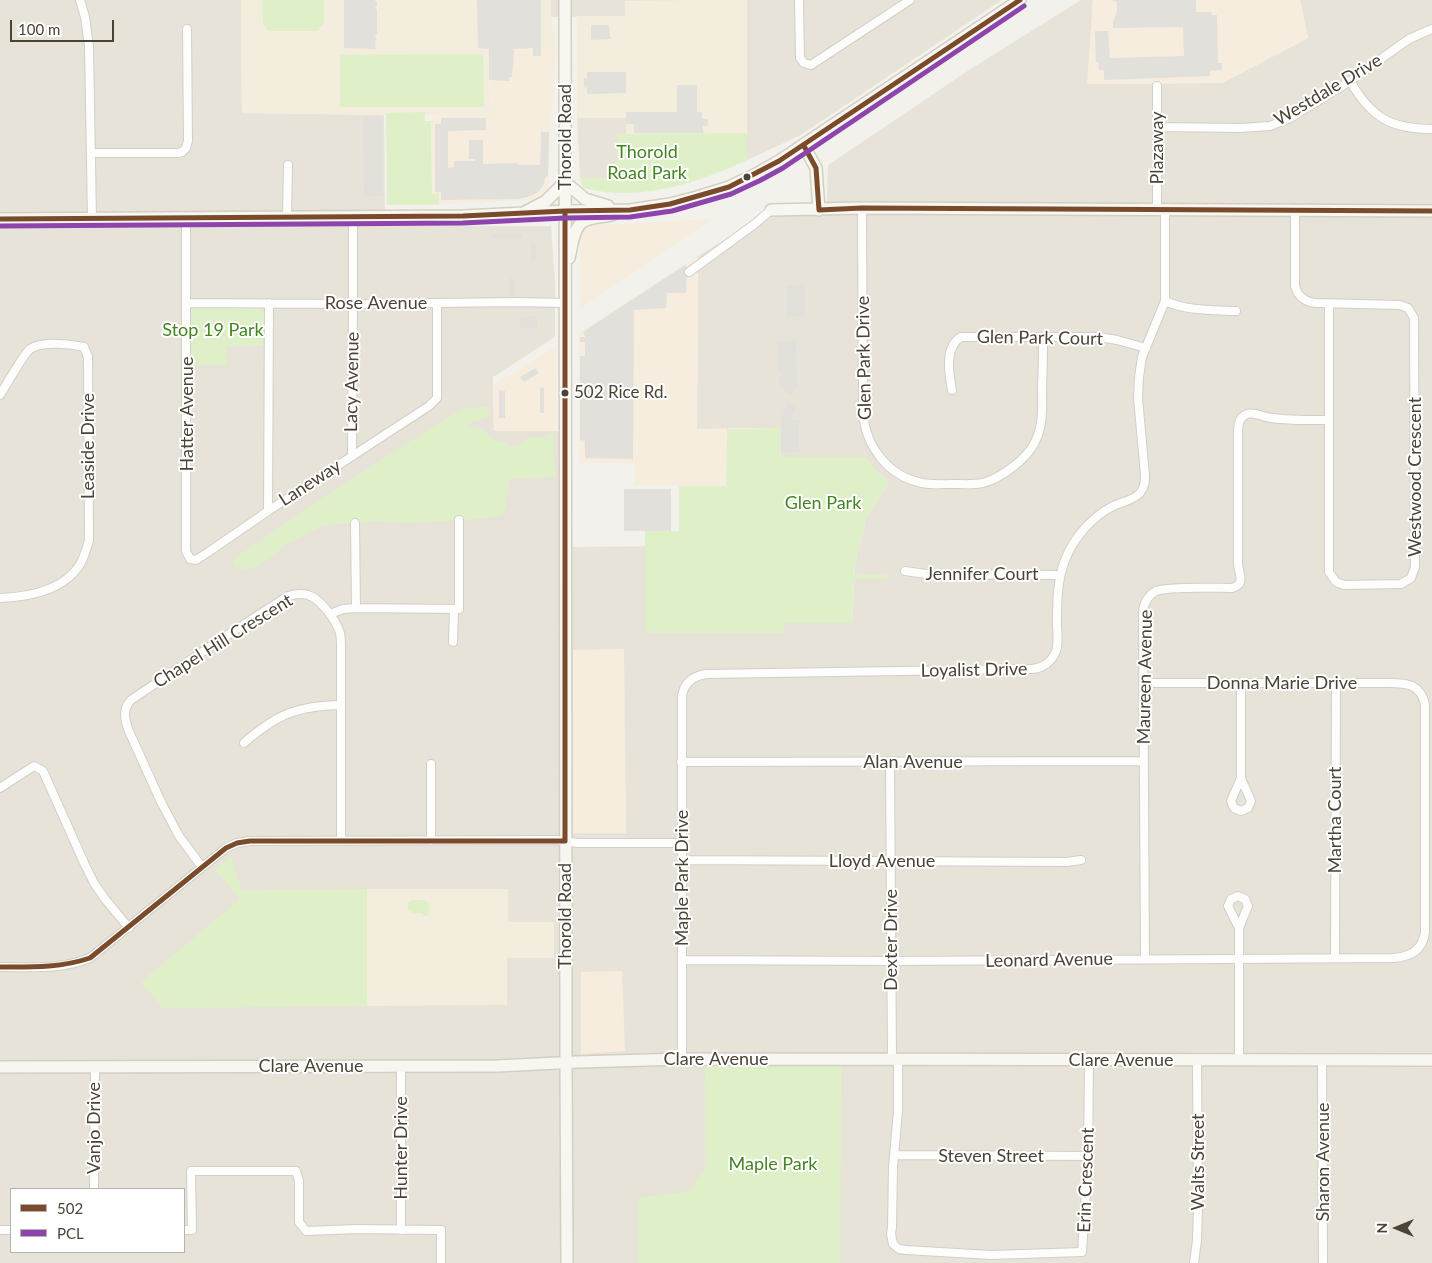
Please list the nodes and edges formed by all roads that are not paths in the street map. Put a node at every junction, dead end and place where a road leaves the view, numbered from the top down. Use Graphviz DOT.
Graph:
graph roads {
  1 [pos="80,0"];
  2 [pos="565,0"];
  3 [pos="799,0"];
  4 [pos="910,0"];
  5 [pos="1020,0"];
  6 [pos="1432,29"];
  7 [pos="187,30"];
  8 [pos="1350,80"];
  9 [pos="1157,86"];
  10 [pos="1158,127"];
  11 [pos="1432,129"];
  12 [pos="804,146"];
  13 [pos="91,153"];
  14 [pos="288,165"];
  15 [pos="565,178"];
  16 [pos="862,208"];
  17 [pos="630,210"];
  18 [pos="771,210"];
  19 [pos="819,210"];
  20 [pos="1161,210"];
  21 [pos="565,211"];
  22 [pos="1295,211"];
  23 [pos="1432,211"];
  24 [pos="524,213"];
  25 [pos="288,217"];
  26 [pos="352,217"];
  27 [pos="186,218"];
  28 [pos="0,219"];
  29 [pos="92,219"];
  30 [pos="565,269"];
  31 [pos="689,272"];
  32 [pos="1164,301"];
  33 [pos="187,303"];
  34 [pos="269,303"];
  35 [pos="437,303"];
  36 [pos="565,303"];
  37 [pos="354,304"];
  38 [pos="1329,304"];
  39 [pos="1236,312"];
  40 [pos="1043,336"];
  41 [pos="1146,348"];
  42 [pos="952,390"];
  43 [pos="0,395"];
  44 [pos="1329,420"];
  45 [pos="352,456"];
  46 [pos="268,511"];
  47 [pos="459,520"];
  48 [pos="355,523"];
  49 [pos="186,551"];
  50 [pos="905,571"];
  51 [pos="1060,575"];
  52 [pos="0,598"];
  53 [pos="356,608"];
  54 [pos="454,609"];
  55 [pos="330,614"];
  56 [pos="453,642"];
  57 [pos="1143,683"];
  58 [pos="1242,683"];
  59 [pos="1336,683"];
  60 [pos="682,696"];
  61 [pos="341,705"];
  62 [pos="244,742"];
  63 [pos="1144,761"];
  64 [pos="681,762"];
  65 [pos="890,762"];
  66 [pos="431,764"];
  67 [pos="1241,778"];
  68 [pos="0,788"];
  69 [pos="1429,805"];
  70 [pos="341,840"];
  71 [pos="431,841"];
  72 [pos="565,841"];
  73 [pos="682,843"];
  74 [pos="682,860"];
  75 [pos="890,860"];
  76 [pos="1081,860"];
  77 [pos="202,867"];
  78 [pos="1429,901"];
  79 [pos="129,928"];
  80 [pos="1239,928"];
  81 [pos="1335,957"];
  82 [pos="1239,958"];
  83 [pos="1145,959"];
  84 [pos="682,960"];
  85 [pos="891,962"];
  86 [pos="0,967"];
  87 [pos="682,1059"];
  88 [pos="895,1059"];
  89 [pos="1089,1060"];
  90 [pos="1239,1060"];
  91 [pos="1322,1060"];
  92 [pos="1432,1060"];
  93 [pos="1197,1061"];
  94 [pos="566,1062"];
  95 [pos="401,1066"];
  96 [pos="0,1067"];
  97 [pos="95,1067"];
  98 [pos="894,1155"];
  99 [pos="1088,1156"];
  100 [pos="94,1188"];
  101 [pos="185,1230"];
  102 [pos="401,1230"];
  103 [pos="441,1263"];
  104 [pos="567,1263"];
  105 [pos="1194,1263"];
  106 [pos="1323,1263"];
  1 -- 13 [label="street"];
  2 -- 15 [label="street, Thorold Road"];
  3 -- 4 [label="street"];
  5 -- 12 [label="street"];
  6 -- 8 [label="street, Westdale Drive"];
  7 -- 13 [label="street"];
  8 -- 10 [label="street, Westdale Drive"];
  8 -- 11 [label="street"];
  9 -- 10 [label="street, Plazaway"];
  10 -- 20 [label="street, Plazaway"];
  12 -- 17 [label="street"];
  12 -- 19 [label="street"];
  13 -- 29 [label="street"];
  14 -- 25 [label="street"];
  15 -- 17 [label="street"];
  15 -- 21 [label="street, Thorold Road"];
  15 -- 24 [label="street"];
  16 -- 19 [label="street"];
  16 -- 20 [label="street"];
  16 -- 40 [label="street, Glen Park Drive"];
  17 -- 21 [label="street"];
  17 -- 30 [label="street"];
  18 -- 19 [label="street"];
  18 -- 31 [label="street"];
  20 -- 22 [label="street"];
  20 -- 32 [label="street, Loyalist Drive"];
  21 -- 24 [label="street"];
  21 -- 30 [label="street, Thorold Road"];
  22 -- 23 [label="street"];
  22 -- 38 [label="street, Westwood Crescent"];
  24 -- 26 [label="street"];
  25 -- 26 [label="street"];
  25 -- 27 [label="street"];
  26 -- 37 [label="street, Lacy Avenue"];
  27 -- 29 [label="street"];
  27 -- 33 [label="street, Hatter Avenue"];
  28 -- 29 [label="street"];
  30 -- 36 [label="street, Thorold Road"];
  32 -- 39 [label="street"];
  32 -- 41 [label="street, Loyalist Drive"];
  33 -- 34 [label="street, Rose Avenue"];
  33 -- 49 [label="street, Hatter Avenue"];
  34 -- 37 [label="street, Rose Avenue"];
  34 -- 46 [label="street"];
  35 -- 36 [label="street, Rose Avenue"];
  35 -- 37 [label="street, Rose Avenue"];
  35 -- 45 [label="street, Laneway"];
  36 -- 72 [label="street, Thorold Road"];
  37 -- 45 [label="street, Lacy Avenue"];
  38 -- 44 [label="street, Westwood Crescent"];
  38 -- 44 [label="street, Westwood Crescent"];
  40 -- 41 [label="street, Glen Park Court"];
  40 -- 42 [label="street, Glen Park Court"];
  41 -- 51 [label="street, Loyalist Drive"];
  43 -- 52 [label="street, Leaside Drive"];
  44 -- 57 [label="street, Maureen Avenue"];
  45 -- 46 [label="street, Laneway"];
  46 -- 49 [label="street, Laneway"];
  47 -- 54 [label="street"];
  48 -- 53 [label="street"];
  50 -- 51 [label="street, Jennifer Court"];
  51 -- 60 [label="street, Loyalist Drive"];
  53 -- 54 [label="street"];
  53 -- 55 [label="street"];
  54 -- 56 [label="street"];
  55 -- 61 [label="street, Chapel Hill Crescent"];
  55 -- 77 [label="street, Chapel Hill Crescent"];
  57 -- 58 [label="street, Donna Marie Drive"];
  57 -- 63 [label="street, Maureen Avenue"];
  58 -- 59 [label="street, Donna Marie Drive"];
  58 -- 67 [label="street"];
  59 -- 69 [label="street, Donna Marie Drive"];
  59 -- 81 [label="street, Martha Court"];
  60 -- 64 [label="street, Maple Park Drive"];
  61 -- 62 [label="street"];
  61 -- 70 [label="street, Chapel Hill Crescent"];
  63 -- 65 [label="street, Alan Avenue"];
  63 -- 83 [label="street, Maureen Avenue"];
  64 -- 65 [label="street, Alan Avenue"];
  64 -- 73 [label="street, Maple Park Drive"];
  65 -- 75 [label="street, Dexter Drive"];
  66 -- 71 [label="street"];
  68 -- 79 [label="street"];
  69 -- 78 [label="street"];
  70 -- 71 [label="street"];
  70 -- 77 [label="street"];
  71 -- 72 [label="street"];
  72 -- 73 [label="street"];
  72 -- 94 [label="street, Thorold Road"];
  73 -- 74 [label="street, Maple Park Drive"];
  74 -- 75 [label="street, Lloyd Avenue"];
  74 -- 84 [label="street, Maple Park Drive"];
  75 -- 76 [label="street, Lloyd Avenue"];
  75 -- 85 [label="street, Dexter Drive"];
  77 -- 79 [label="street"];
  78 -- 81 [label="street, Leonard Avenue"];
  79 -- 86 [label="street"];
  80 -- 82 [label="street"];
  81 -- 82 [label="street, Leonard Avenue"];
  82 -- 83 [label="street, Leonard Avenue"];
  82 -- 90 [label="street"];
  83 -- 85 [label="street, Leonard Avenue"];
  84 -- 85 [label="street, Leonard Avenue"];
  84 -- 87 [label="street, Maple Park Drive"];
  85 -- 88 [label="street, Dexter Drive"];
  87 -- 88 [label="street, Clare Avenue"];
  87 -- 94 [label="street, Clare Avenue"];
  88 -- 89 [label="street, Clare Avenue"];
  88 -- 98 [label="street, Erin Crescent"];
  89 -- 93 [label="street, Clare Avenue"];
  89 -- 99 [label="street, Erin Crescent"];
  90 -- 91 [label="street, Clare Avenue"];
  90 -- 93 [label="street, Clare Avenue"];
  91 -- 92 [label="street, Clare Avenue"];
  91 -- 106 [label="street, Sharon Avenue"];
  93 -- 105 [label="street, Walts Street"];
  94 -- 95 [label="street, Clare Avenue"];
  94 -- 104 [label="street, Thorold Road"];
  95 -- 97 [label="street, Clare Avenue"];
  95 -- 102 [label="street, Hunter Drive"];
  96 -- 97 [label="street, Clare Avenue"];
  97 -- 100 [label="street, Vanjo Drive"];
  98 -- 99 [label="street, Steven Street"];
  98 -- 99 [label="street, Erin Crescent"];
  101 -- 102 [label="street"];
  102 -- 103 [label="street"];
}
